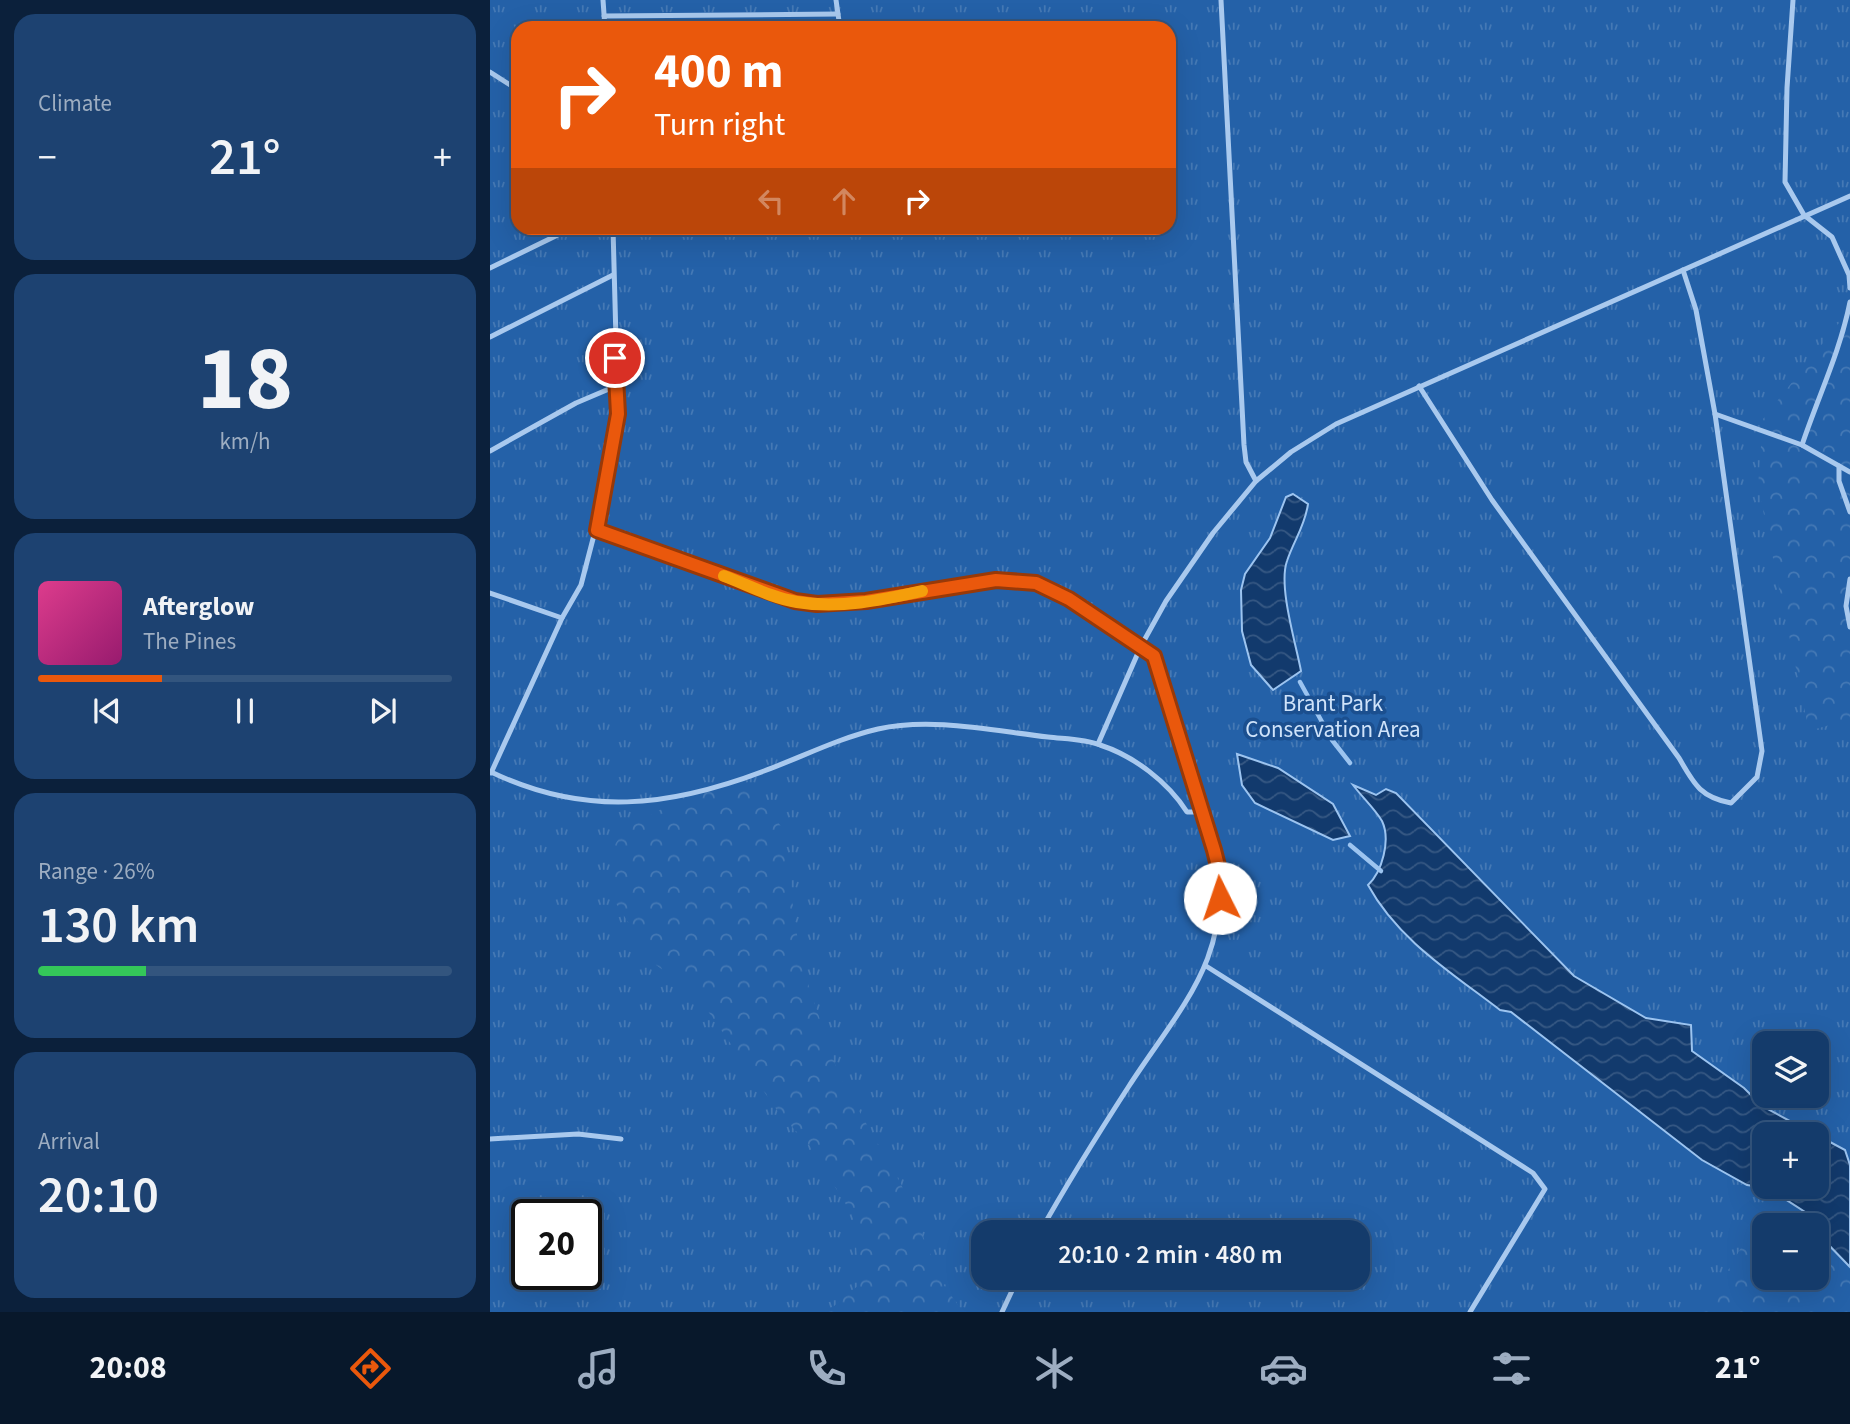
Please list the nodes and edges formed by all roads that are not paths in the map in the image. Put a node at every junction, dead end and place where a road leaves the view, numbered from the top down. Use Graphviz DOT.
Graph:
graph roads {
  1 [pos="603,0"];
  2 [pos="836,0"];
  3 [pos="1220,0"];
  4 [pos="1793,0"];
  5 [pos="838,14"];
  6 [pos="604,16"];
  7 [pos="604,21"];
  8 [pos="839,21"];
  9 [pos="490,72"];
  10 [pos="511,86"];
  11 [pos="1850,196"];
  12 [pos="1804,215"];
  13 [pos="558,235"];
  14 [pos="612,235"];
  15 [pos="490,268"];
  16 [pos="1682,270"];
  17 [pos="612,275"];
  18 [pos="1850,288"];
  19 [pos="1850,302"];
  20 [pos="490,337"];
  21 [pos="616,386"];
  22 [pos="1419,386"];
  23 [pos="1716,414"];
  24 [pos="1802,445"];
  25 [pos="490,451"];
  26 [pos="1839,467"];
  27 [pos="1850,472"];
  28 [pos="1256,481"];
  29 [pos="1850,512"];
  30 [pos="597,530"];
  31 [pos="1850,579"];
  32 [pos="490,593"];
  33 [pos="562,618"];
  34 [pos="1850,626"];
  35 [pos="1142,646"];
  36 [pos="1098,744"];
  37 [pos="491,773"];
  38 [pos="1200,812"];
  39 [pos="1206,966"];
  40 [pos="490,1139"];
  41 [pos="621,1139"];
  42 [pos="1047,1220"];
  43 [pos="1012,1290"];
  44 [pos="1002,1312"];
  45 [pos="1470,1312"];
  1 -- 6 [label="lane"];
  2 -- 5 [label="lane"];
  3 -- 28 [label="lane"];
  4 -- 12 [label="lane"];
  5 -- 6 [label="lane"];
  5 -- 8 [label="lane"];
  6 -- 7 [label="lane"];
  9 -- 10 [label="lane"];
  11 -- 12 [label="lane"];
  12 -- 16 [label="lane"];
  12 -- 18 [label="lane"];
  13 -- 15 [label="lane"];
  14 -- 17 [label="lane"];
  16 -- 22 [label="lane"];
  16 -- 23 [label="lane"];
  17 -- 20 [label="lane"];
  17 -- 21 [label="lane"];
  19 -- 24 [label="lane"];
  21 -- 25 [label="lane"];
  21 -- 30 [label="lane"];
  22 -- 23 [label="lane"];
  22 -- 28 [label="lane"];
  23 -- 24 [label="lane"];
  24 -- 26 [label="lane"];
  26 -- 27 [label="lane"];
  26 -- 29 [label="lane"];
  28 -- 35 [label="lane"];
  30 -- 33 [label="lane"];
  30 -- 35 [label="lane"];
  31 -- 34 [label="lane"];
  32 -- 33 [label="lane"];
  33 -- 37 [label="lane"];
  35 -- 36 [label="lane"];
  35 -- 38 [label="lane"];
  36 -- 37 [label="lane"];
  36 -- 38 [label="lane"];
  38 -- 39 [label="lane"];
  39 -- 42 [label="lane"];
  39 -- 45 [label="lane"];
  40 -- 41 [label="lane"];
  43 -- 44 [label="lane"];
}
